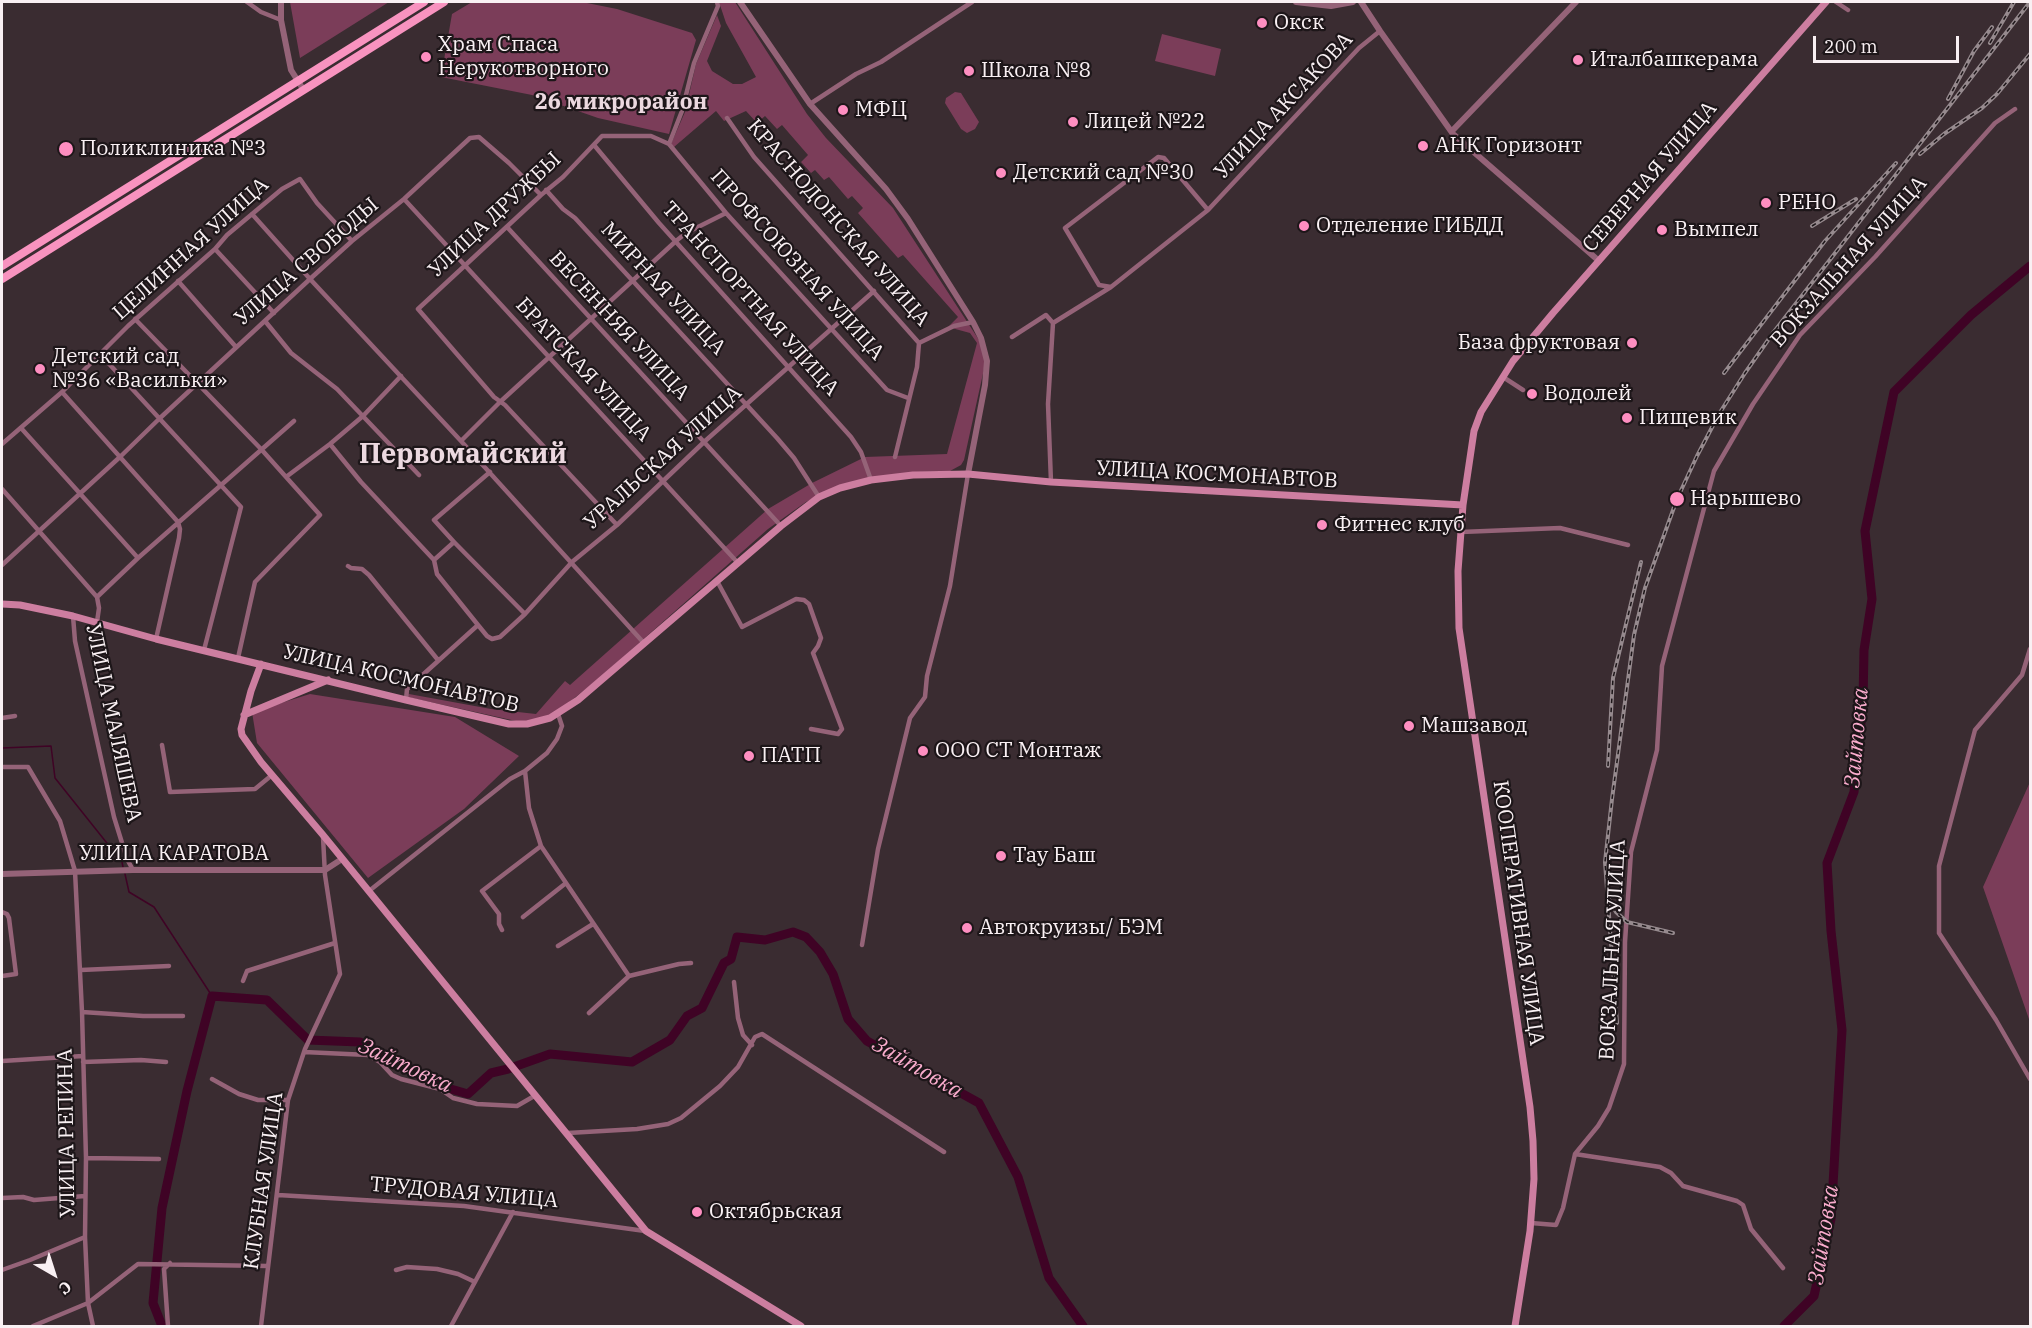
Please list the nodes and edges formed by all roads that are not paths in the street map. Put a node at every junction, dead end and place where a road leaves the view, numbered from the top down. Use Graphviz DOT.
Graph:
graph roads {
  1 [pos="247,2"];
  2 [pos="281,2"];
  3 [pos="424,2"];
  4 [pos="444,2"];
  5 [pos="717,2"];
  6 [pos="740,2"];
  7 [pos="972,2"];
  8 [pos="1296,2"];
  9 [pos="1353,2"];
  10 [pos="1361,2"];
  11 [pos="1576,2"];
  12 [pos="1826,2"];
  13 [pos="1836,2"];
  14 [pos="1848,10"];
  15 [pos="281,20"];
  16 [pos="1380,31"];
  17 [pos="297,80"];
  18 [pos="303,89"];
  19 [pos="810,104"];
  20 [pos="2015,110"];
  21 [pos="727,118"];
  22 [pos="1452,131"];
  23 [pos="669,144"];
  24 [pos="594,146"];
  25 [pos="546,190"];
  26 [pos="540,195"];
  27 [pos="404,199"];
  28 [pos="1208,210"];
  29 [pos="726,213"];
  30 [pos="252,214"];
  31 [pos="507,227"];
  32 [pos="352,241"];
  33 [pos="676,241"];
  34 [pos="215,249"];
  35 [pos="19,255"];
  36 [pos="1599,261"];
  37 [pos="25,264"];
  38 [pos="2,266"];
  39 [pos="465,266"];
  40 [pos="2,279"];
  41 [pos="310,279"];
  42 [pos="178,281"];
  43 [pos="632,281"];
  44 [pos="1111,287"];
  45 [pos="874,291"];
  46 [pos="274,313"];
  47 [pos="135,320"];
  48 [pos="590,320"];
  49 [pos="265,321"];
  50 [pos="973,322"];
  51 [pos="1053,323"];
  52 [pos="831,329"];
  53 [pos="1012,337"];
  54 [pos="919,343"];
  55 [pos="236,346"];
  56 [pos="100,354"];
  57 [pos="549,357"];
  58 [pos="789,366"];
  59 [pos="401,376"];
  60 [pos="1503,377"];
  61 [pos="197,383"];
  62 [pos="1523,390"];
  63 [pos="62,392"];
  64 [pos="909,398"];
  65 [pos="500,402"];
  66 [pos="747,404"];
  67 [pos="363,416"];
  68 [pos="159,419"];
  69 [pos="294,421"];
  70 [pos="21,428"];
  71 [pos="461,441"];
  72 [pos="704,442"];
  73 [pos="2,444"];
  74 [pos="330,444"];
  75 [pos="261,449"];
  76 [pos="121,456"];
  77 [pos="895,457"];
  78 [pos="490,472"];
  79 [pos="968,474"];
  80 [pos="419,475"];
  81 [pos="286,477"];
  82 [pos="871,480"];
  83 [pos="663,481"];
  84 [pos="1051,482"];
  85 [pos="220,486"];
  86 [pos="2,489"];
  87 [pos="80,493"];
  88 [pos="819,498"];
  89 [pos="1463,505"];
  90 [pos="178,522"];
  91 [pos="617,525"];
  92 [pos="781,526"];
  93 [pos="39,531"];
  94 [pos="1461,532"];
  95 [pos="454,542"];
  96 [pos="1628,545"];
  97 [pos="138,558"];
  98 [pos="434,560"];
  99 [pos="572,562"];
  100 [pos="738,563"];
  101 [pos="2,565"];
  102 [pos="348,566"];
  103 [pos="717,581"];
  104 [pos="97,597"];
  105 [pos="2,604"];
  106 [pos="525,614"];
  107 [pos="73,616"];
  108 [pos="98,622"];
  109 [pos="478,625"];
  110 [pos="156,639"];
  111 [pos="643,642"];
  112 [pos="2031,649"];
  113 [pos="204,650"];
  114 [pos="238,658"];
  115 [pos="438,660"];
  116 [pos="261,664"];
  117 [pos="327,680"];
  118 [pos="406,700"];
  119 [pos="558,714"];
  120 [pos="244,715"];
  121 [pos="15,716"];
  122 [pos="2,718"];
  123 [pos="811,729"];
  124 [pos="162,745"];
  125 [pos="2,767"];
  126 [pos="525,771"];
  127 [pos="272,775"];
  128 [pos="323,835"];
  129 [pos="541,846"];
  130 [pos="342,859"];
  131 [pos="133,870"];
  132 [pos="325,870"];
  133 [pos="75,871"];
  134 [pos="2,874"];
  135 [pos="566,883"];
  136 [pos="369,891"];
  137 [pos="2,912"];
  138 [pos="524,917"];
  139 [pos="593,924"];
  140 [pos="502,930"];
  141 [pos="335,943"];
  142 [pos="862,945"];
  143 [pos="558,946"];
  144 [pos="691,963"];
  145 [pos="169,966"];
  146 [pos="81,970"];
  147 [pos="2,976"];
  148 [pos="629,976"];
  149 [pos="243,981"];
  150 [pos="734,982"];
  151 [pos="82,1012"];
  152 [pos="589,1013"];
  153 [pos="183,1016"];
  154 [pos="752,1045"];
  155 [pos="305,1051"];
  156 [pos="83,1056"];
  157 [pos="2,1061"];
  158 [pos="83,1062"];
  159 [pos="166,1062"];
  160 [pos="212,1079"];
  161 [pos="2031,1079"];
  162 [pos="536,1095"];
  163 [pos="288,1100"];
  164 [pos="568,1133"];
  165 [pos="944,1152"];
  166 [pos="1575,1154"];
  167 [pos="86,1158"];
  168 [pos="159,1160"];
  169 [pos="278,1195"];
  170 [pos="85,1196"];
  171 [pos="2,1198"];
  172 [pos="513,1212"];
  173 [pos="1531,1223"];
  174 [pos="646,1231"];
  175 [pos="85,1236"];
  176 [pos="170,1263"];
  177 [pos="268,1266"];
  178 [pos="1783,1268"];
  179 [pos="2,1270"];
  180 [pos="396,1270"];
  181 [pos="475,1282"];
  182 [pos="87,1303"];
  183 [pos="33,1326"];
  184 [pos="93,1326"];
  185 [pos="168,1326"];
  186 [pos="261,1326"];
  187 [pos="451,1326"];
  188 [pos="801,1326"];
  189 [pos="1515,1326"];
  1 -- 15 [label="street"];
  2 -- 15 [label="street"];
  3 -- 17 [label="main road"];
  4 -- 18 [label="main road"];
  5 -- 23 [label="street"];
  6 -- 19 [label="street"];
  7 -- 19 [label="street"];
  8 -- 9 [label="street"];
  10 -- 16 [label="street"];
  11 -- 22 [label="street"];
  12 -- 36 [label="main road, СЕВЕРНАЯ УЛИЦА"];
  13 -- 14 [label="street"];
  15 -- 17 [label="street"];
  16 -- 22 [label="street"];
  16 -- 28 [label="street, УЛИЦА АКСАКОВА"];
  17 -- 18 [label="street"];
  17 -- 35 [label="main road"];
  18 -- 37 [label="main road"];
  19 -- 50 [label="street"];
  20 -- 166 [label="street, ВОКЗАЛЬНАЯ УЛИЦА"];
  21 -- 45 [label="street, КРАСНОДОНСКАЯ УЛИЦА"];
  22 -- 36 [label="street"];
  23 -- 24 [label="street"];
  23 -- 29 [label="street, ПРОФСОЮЗНАЯ УЛИЦА"];
  24 -- 25 [label="street, УЛИЦА ДРУЖБЫ"];
  24 -- 33 [label="street, ТРАНСПОРТНАЯ УЛИЦА"];
  25 -- 26 [label="street, УЛИЦА ДРУЖБЫ"];
  25 -- 43 [label="street, МИРНАЯ УЛИЦА"];
  26 -- 27 [label="street, УЛИЦА СВОБОДЫ"];
  26 -- 31 [label="street, УЛИЦА ДРУЖБЫ"];
  27 -- 32 [label="street, УЛИЦА СВОБОДЫ"];
  27 -- 39 [label="street, БРАТСКАЯ УЛИЦА"];
  28 -- 44 [label="street, УЛИЦА АКСАКОВА"];
  28 -- 44 [label="street"];
  29 -- 33 [label="street"];
  29 -- 52 [label="street, ПРОФСОЮЗНАЯ УЛИЦА"];
  30 -- 32 [label="street, ЦЕЛИННАЯ УЛИЦА"];
  30 -- 34 [label="street, ЦЕЛИННАЯ УЛИЦА"];
  30 -- 41 [label="street"];
  31 -- 39 [label="street, УЛИЦА ДРУЖБЫ"];
  31 -- 48 [label="street, ВЕСЕННЯЯ УЛИЦА"];
  32 -- 41 [label="street, УЛИЦА СВОБОДЫ"];
  33 -- 43 [label="street"];
  33 -- 58 [label="street, ТРАНСПОРТНАЯ УЛИЦА"];
  34 -- 42 [label="street, ЦЕЛИННАЯ УЛИЦА"];
  34 -- 46 [label="street"];
  35 -- 37 [label="main road"];
  35 -- 38 [label="main road"];
  36 -- 60 [label="main road, СЕВЕРНАЯ УЛИЦА"];
  37 -- 40 [label="main road"];
  39 -- 57 [label="street, БРАТСКАЯ УЛИЦА"];
  39 -- 65 [label="street, УЛИЦА ДРУЖБЫ"];
  41 -- 46 [label="street, УЛИЦА СВОБОДЫ"];
  41 -- 59 [label="street"];
  42 -- 47 [label="street, ЦЕЛИННАЯ УЛИЦА"];
  42 -- 55 [label="street"];
  43 -- 48 [label="street"];
  43 -- 66 [label="street, МИРНАЯ УЛИЦА"];
  44 -- 51 [label="street, УЛИЦА АКСАКОВА"];
  45 -- 52 [label="street, УРАЛЬСКАЯ УЛИЦА"];
  45 -- 54 [label="street, КРАСНОДОНСКАЯ УЛИЦА"];
  46 -- 49 [label="street, УЛИЦА СВОБОДЫ"];
  47 -- 56 [label="street, ЦЕЛИННАЯ УЛИЦА"];
  47 -- 61 [label="street"];
  48 -- 57 [label="street"];
  48 -- 72 [label="street, ВЕСЕННЯЯ УЛИЦА"];
  49 -- 55 [label="street, УЛИЦА СВОБОДЫ"];
  49 -- 67 [label="street"];
  50 -- 54 [label="street"];
  50 -- 79 [label="street"];
  51 -- 53 [label="street"];
  51 -- 84 [label="street"];
  52 -- 58 [label="street, УРАЛЬСКАЯ УЛИЦА"];
  52 -- 64 [label="street, ПРОФСОЮЗНАЯ УЛИЦА"];
  54 -- 64 [label="street, КРАСНОДОНСКАЯ УЛИЦА"];
  55 -- 61 [label="street, УЛИЦА СВОБОДЫ"];
  56 -- 63 [label="street, ЦЕЛИННАЯ УЛИЦА"];
  56 -- 68 [label="street"];
  57 -- 65 [label="street"];
  57 -- 83 [label="street, БРАТСКАЯ УЛИЦА"];
  58 -- 66 [label="street, УРАЛЬСКАЯ УЛИЦА"];
  58 -- 82 [label="street, ТРАНСПОРТНАЯ УЛИЦА"];
  59 -- 67 [label="street"];
  59 -- 71 [label="street"];
  60 -- 62 [label="street"];
  60 -- 89 [label="main road, СЕВЕРНАЯ УЛИЦА"];
  61 -- 68 [label="street, УЛИЦА СВОБОДЫ"];
  61 -- 75 [label="street"];
  63 -- 70 [label="street, ЦЕЛИННАЯ УЛИЦА"];
  63 -- 76 [label="street"];
  64 -- 77 [label="street, КРАСНОДОНСКАЯ УЛИЦА"];
  65 -- 71 [label="street"];
  65 -- 91 [label="street"];
  66 -- 72 [label="street, УРАЛЬСКАЯ УЛИЦА"];
  66 -- 88 [label="street, МИРНАЯ УЛИЦА"];
  67 -- 74 [label="street"];
  67 -- 80 [label="street"];
  68 -- 76 [label="street, УЛИЦА СВОБОДЫ"];
  68 -- 85 [label="street"];
  69 -- 75 [label="street"];
  70 -- 73 [label="street, ЦЕЛИННАЯ УЛИЦА"];
  70 -- 87 [label="street"];
  71 -- 78 [label="street"];
  72 -- 83 [label="street, УРАЛЬСКАЯ УЛИЦА"];
  72 -- 92 [label="street, ВЕСЕННЯЯ УЛИЦА"];
  74 -- 81 [label="street"];
  74 -- 98 [label="street"];
  75 -- 81 [label="street"];
  75 -- 85 [label="street"];
  76 -- 87 [label="street, УЛИЦА СВОБОДЫ"];
  76 -- 90 [label="street"];
  78 -- 95 [label="street"];
  78 -- 99 [label="street"];
  79 -- 82 [label="main road, УЛИЦА КОСМОНАВТОВ"];
  79 -- 84 [label="main road, УЛИЦА КОСМОНАВТОВ"];
  79 -- 142 [label="street"];
  81 -- 114 [label="street"];
  82 -- 88 [label="main road, УЛИЦА КОСМОНАВТОВ"];
  83 -- 91 [label="street, УРАЛЬСКАЯ УЛИЦА"];
  83 -- 100 [label="street, БРАТСКАЯ УЛИЦА"];
  84 -- 89 [label="main road, УЛИЦА КОСМОНАВТОВ"];
  85 -- 90 [label="street"];
  85 -- 113 [label="street"];
  86 -- 93 [label="street"];
  87 -- 93 [label="street, УЛИЦА СВОБОДЫ"];
  87 -- 97 [label="street"];
  88 -- 92 [label="main road, УЛИЦА КОСМОНАВТОВ"];
  89 -- 94 [label="main road, КООПЕРАТИВНАЯ УЛИЦА"];
  90 -- 97 [label="street"];
  90 -- 110 [label="street"];
  91 -- 99 [label="street, УРАЛЬСКАЯ УЛИЦА"];
  92 -- 100 [label="main road, УЛИЦА КОСМОНАВТОВ"];
  93 -- 101 [label="street, УЛИЦА СВОБОДЫ"];
  93 -- 104 [label="street"];
  94 -- 96 [label="street"];
  94 -- 173 [label="main road, КООПЕРАТИВНАЯ УЛИЦА"];
  95 -- 98 [label="street"];
  95 -- 106 [label="street"];
  97 -- 104 [label="street"];
  98 -- 109 [label="street"];
  99 -- 106 [label="street, УРАЛЬСКАЯ УЛИЦА"];
  99 -- 111 [label="street"];
  100 -- 103 [label="main road, УЛИЦА КОСМОНАВТОВ"];
  102 -- 115 [label="street"];
  103 -- 111 [label="main road, УЛИЦА КОСМОНАВТОВ"];
  103 -- 123 [label="street"];
  104 -- 108 [label="street"];
  105 -- 107 [label="main road, УЛИЦА КОСМОНАВТОВ"];
  106 -- 109 [label="street, УРАЛЬСКАЯ УЛИЦА"];
  107 -- 108 [label="main road, УЛИЦА КОСМОНАВТОВ"];
  107 -- 131 [label="street, УЛИЦА МАЛЯШЕВА"];
  108 -- 110 [label="main road, УЛИЦА КОСМОНАВТОВ"];
  109 -- 115 [label="street"];
  110 -- 113 [label="main road, УЛИЦА КОСМОНАВТОВ"];
  111 -- 119 [label="main road, УЛИЦА КОСМОНАВТОВ"];
  112 -- 161 [label="street"];
  113 -- 114 [label="main road, УЛИЦА КОСМОНАВТОВ"];
  114 -- 116 [label="main road, УЛИЦА КОСМОНАВТОВ"];
  115 -- 118 [label="street"];
  116 -- 117 [label="main road, УЛИЦА КОСМОНАВТОВ"];
  116 -- 120 [label="main road"];
  117 -- 118 [label="main road, УЛИЦА КОСМОНАВТОВ"];
  117 -- 120 [label="main road"];
  118 -- 119 [label="main road, УЛИЦА КОСМОНАВТОВ"];
  119 -- 126 [label="street"];
  120 -- 127 [label="main road"];
  121 -- 122 [label="street"];
  124 -- 127 [label="street"];
  125 -- 133 [label="street, УЛИЦА РЕПИНА"];
  126 -- 129 [label="street"];
  126 -- 136 [label="street"];
  127 -- 128 [label="main road"];
  128 -- 130 [label="main road"];
  128 -- 132 [label="street, КЛУБНАЯ УЛИЦА"];
  129 -- 135 [label="street"];
  129 -- 140 [label="street"];
  130 -- 132 [label="street"];
  130 -- 136 [label="main road"];
  131 -- 132 [label="street, УЛИЦА КАРАТОВА"];
  131 -- 133 [label="street, УЛИЦА КАРАТОВА"];
  132 -- 141 [label="street, КЛУБНАЯ УЛИЦА"];
  133 -- 134 [label="street, УЛИЦА КАРАТОВА"];
  133 -- 146 [label="street, УЛИЦА РЕПИНА"];
  135 -- 138 [label="street"];
  135 -- 139 [label="street"];
  136 -- 162 [label="main road"];
  137 -- 147 [label="street"];
  139 -- 143 [label="street"];
  139 -- 148 [label="street"];
  141 -- 149 [label="street"];
  141 -- 155 [label="street, КЛУБНАЯ УЛИЦА"];
  144 -- 148 [label="street"];
  145 -- 146 [label="street"];
  146 -- 151 [label="street, УЛИЦА РЕПИНА"];
  148 -- 152 [label="street"];
  150 -- 154 [label="street"];
  151 -- 153 [label="street"];
  151 -- 156 [label="street, УЛИЦА РЕПИНА"];
  154 -- 164 [label="street"];
  154 -- 165 [label="street"];
  155 -- 162 [label="street"];
  155 -- 163 [label="street, КЛУБНАЯ УЛИЦА"];
  156 -- 157 [label="street"];
  156 -- 158 [label="street, УЛИЦА РЕПИНА"];
  158 -- 159 [label="street"];
  158 -- 167 [label="street, УЛИЦА РЕПИНА"];
  160 -- 163 [label="street"];
  162 -- 164 [label="main road"];
  163 -- 169 [label="street, КЛУБНАЯ УЛИЦА"];
  164 -- 174 [label="main road"];
  166 -- 173 [label="street, ВОКЗАЛЬНАЯ УЛИЦА"];
  166 -- 178 [label="street"];
  167 -- 168 [label="street"];
  167 -- 170 [label="street, УЛИЦА РЕПИНА"];
  169 -- 172 [label="street, ТРУДОВАЯ УЛИЦА"];
  169 -- 177 [label="street, КЛУБНАЯ УЛИЦА"];
  170 -- 171 [label="street"];
  170 -- 175 [label="street, УЛИЦА РЕПИНА"];
  172 -- 174 [label="street, ТРУДОВАЯ УЛИЦА"];
  172 -- 181 [label="street"];
  173 -- 189 [label="main road, КООПЕРАТИВНАЯ УЛИЦА"];
  174 -- 188 [label="main road"];
  175 -- 179 [label="street, УЛИЦА РЕПИНА"];
  175 -- 182 [label="street"];
  176 -- 177 [label="street"];
  176 -- 182 [label="street"];
  176 -- 185 [label="street"];
  177 -- 186 [label="street, КЛУБНАЯ УЛИЦА"];
  180 -- 181 [label="street"];
  181 -- 187 [label="street"];
  182 -- 183 [label="street"];
  182 -- 184 [label="street"];
}
